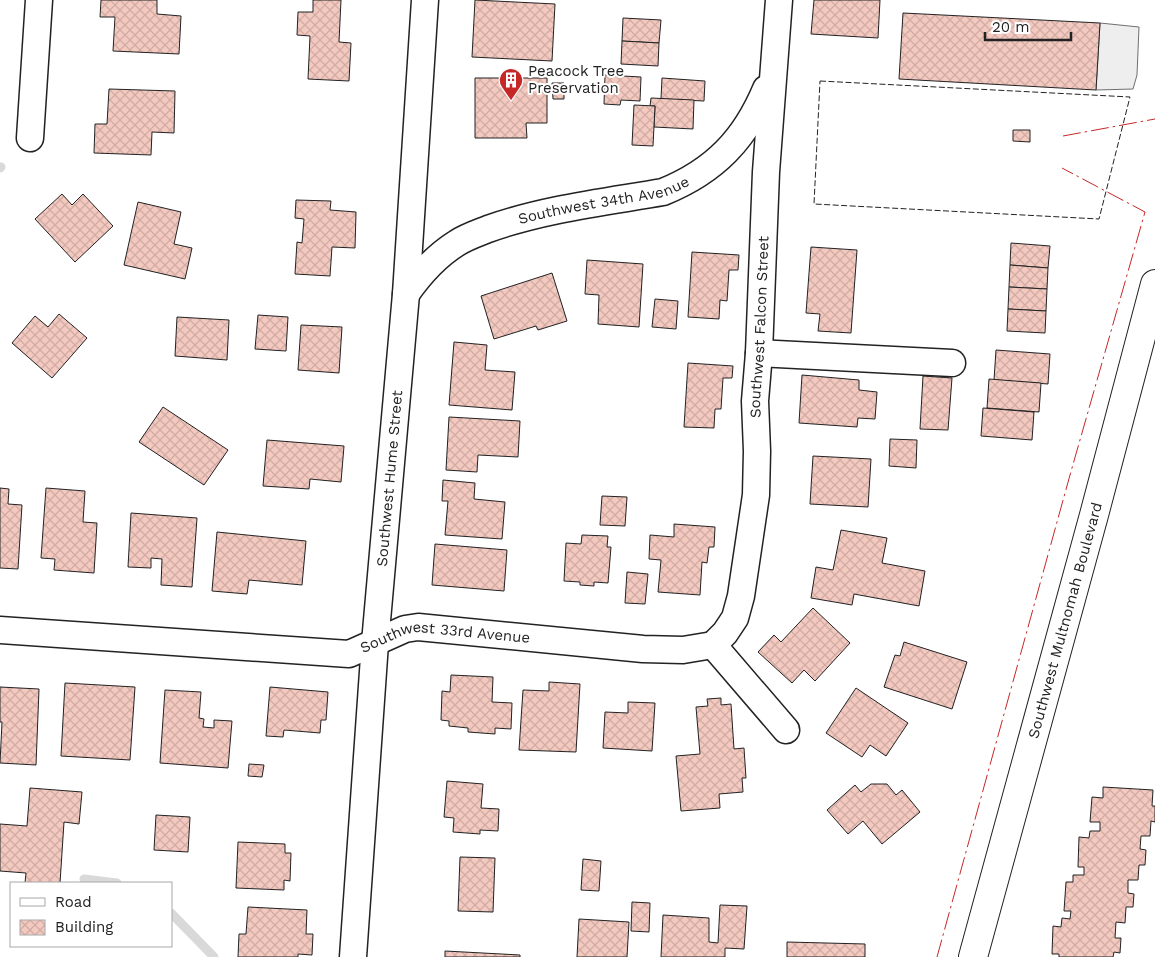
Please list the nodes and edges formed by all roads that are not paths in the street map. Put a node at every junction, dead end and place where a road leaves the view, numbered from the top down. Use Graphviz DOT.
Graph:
graph roads {
  1 [pos="39,0"];
  2 [pos="425,0"];
  3 [pos="779,0"];
  4 [pos="773,74"];
  5 [pos="30,138"];
  6 [pos="1155,284"];
  7 [pos="406,294"];
  8 [pos="759,353"];
  9 [pos="952,362"];
  10 [pos="0,630"];
  11 [pos="375,643"];
  12 [pos="713,645"];
  13 [pos="786,730"];
  14 [pos="353,957"];
  15 [pos="973,957"];
  1 -- 5 [label="street"];
  2 -- 7 [label="street, Southwest Hume Street"];
  3 -- 4 [label="street, Southwest Falcon Street"];
  4 -- 7 [label="street, Southwest 34th Avenue"];
  4 -- 8 [label="street, Southwest Falcon Street"];
  6 -- 15 [label="main road, Southwest Multnomah Boulevard"];
  7 -- 11 [label="street, Southwest Hume Street"];
  8 -- 9 [label="street"];
  8 -- 12 [label="street, Southwest Falcon Street"];
  10 -- 11 [label="street, Southwest 33rd Avenue"];
  11 -- 12 [label="street, Southwest 33rd Avenue"];
  11 -- 14 [label="street, Southwest Hume Street"];
  12 -- 13 [label="street"];
}
